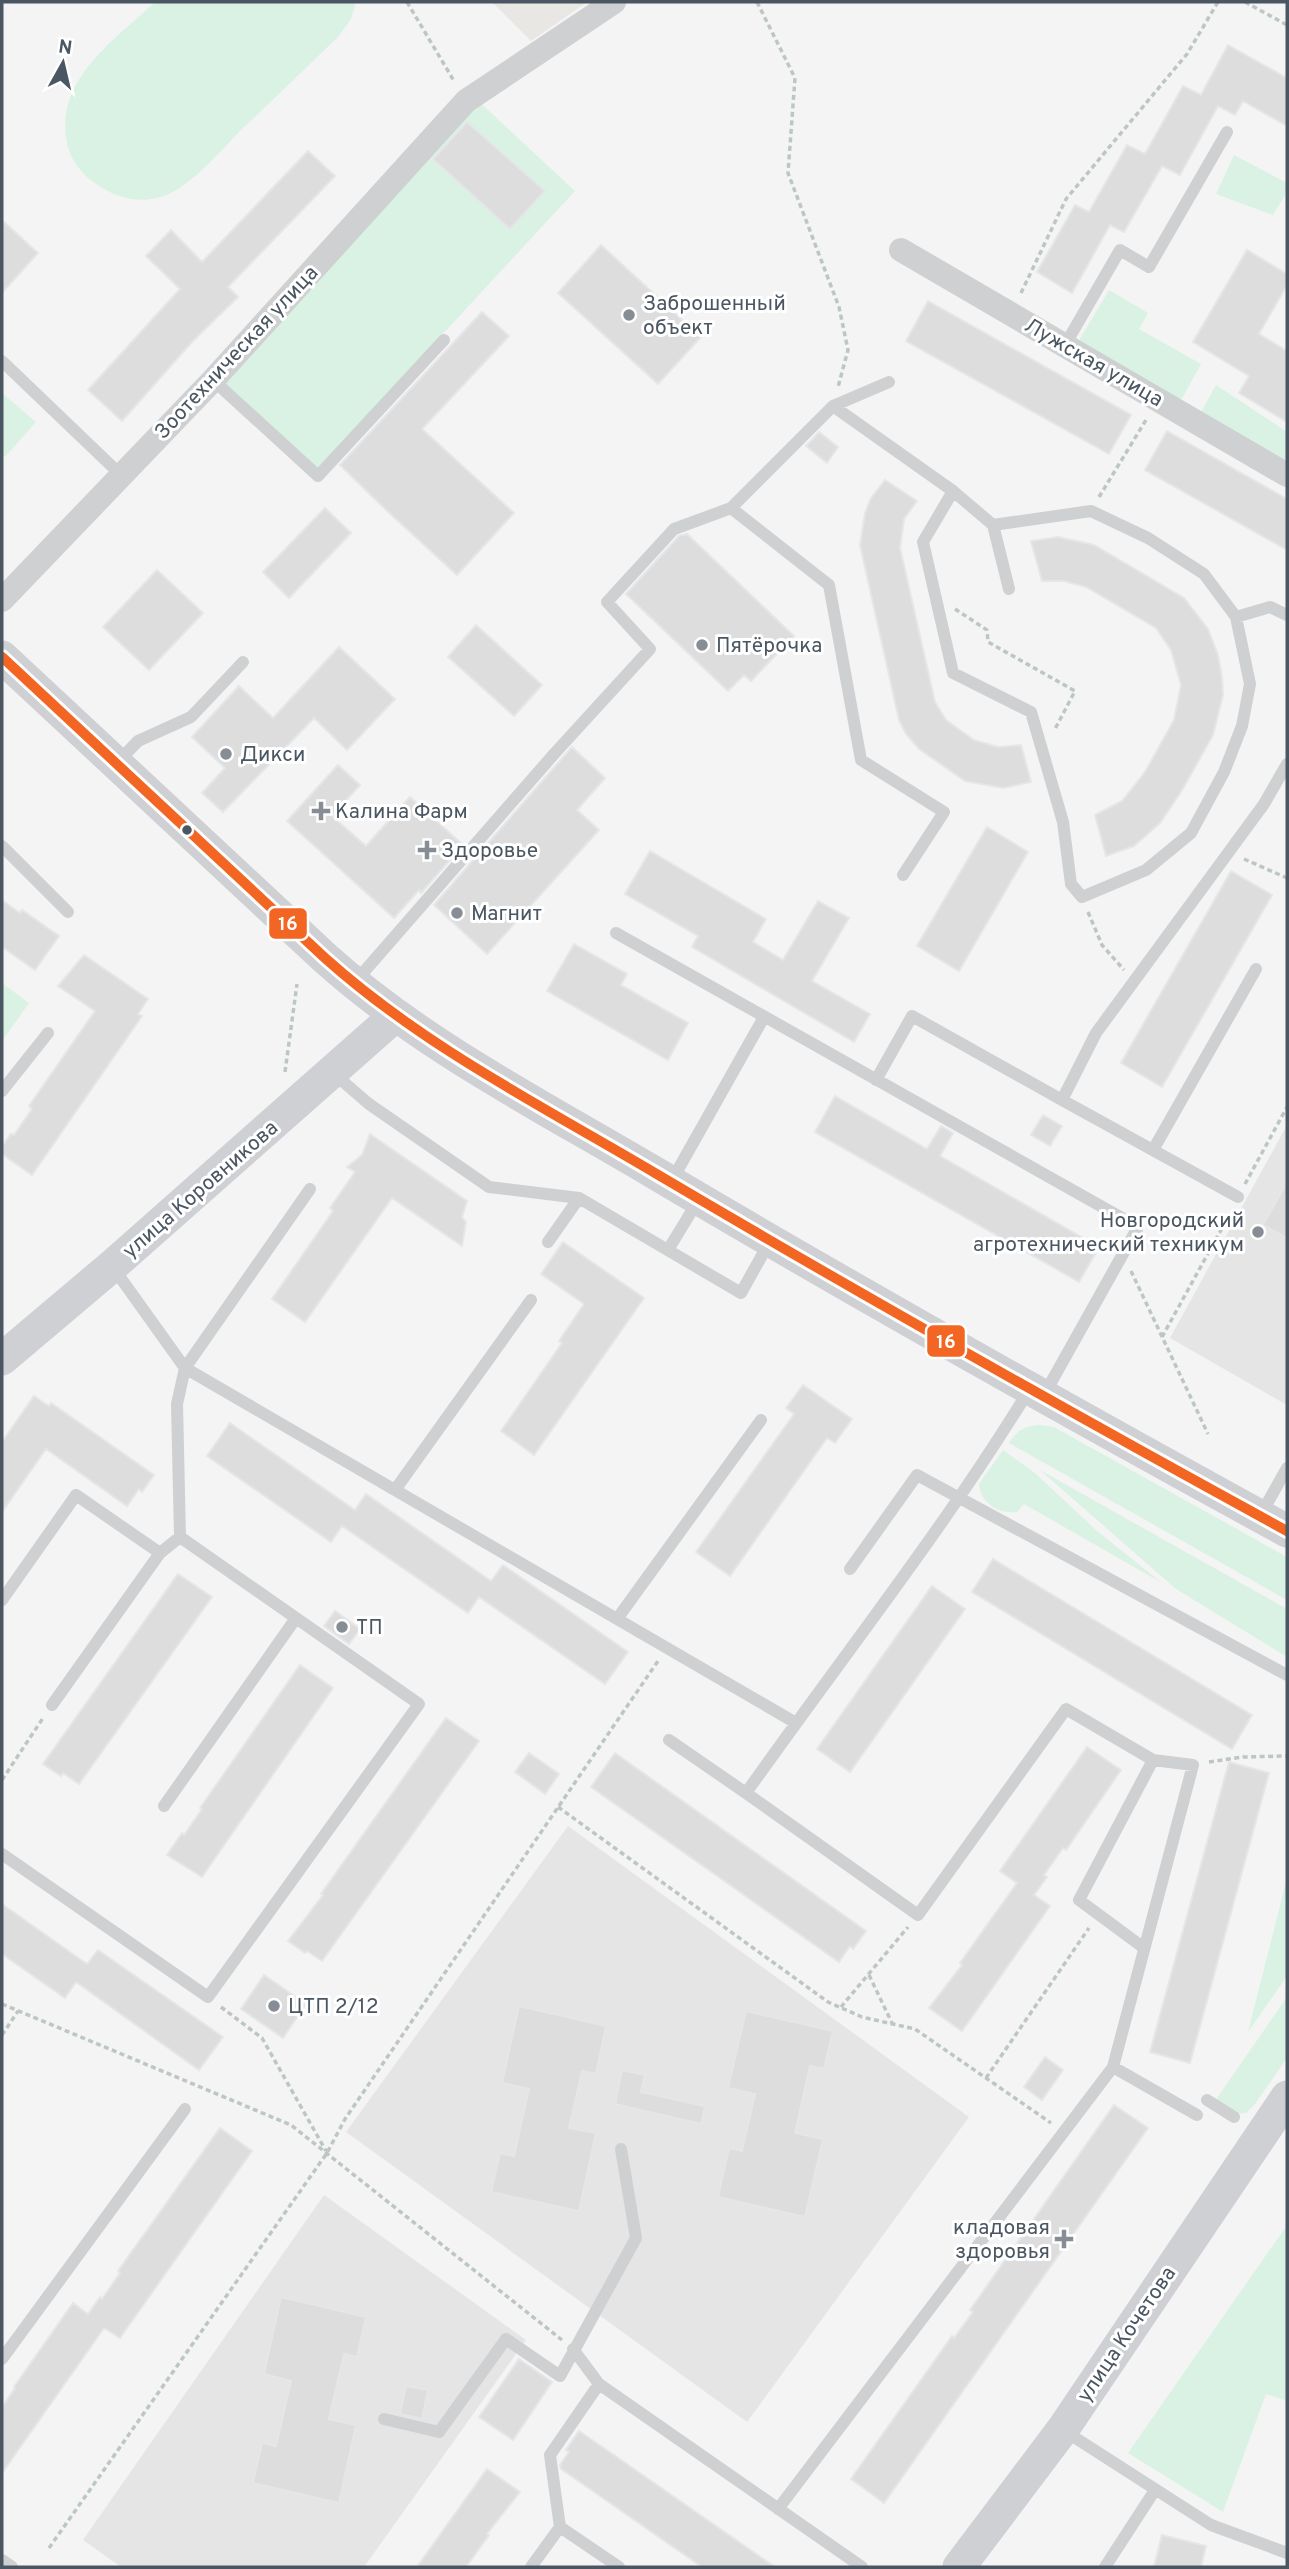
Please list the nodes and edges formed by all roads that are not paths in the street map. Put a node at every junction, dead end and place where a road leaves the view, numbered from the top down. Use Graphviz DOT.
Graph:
graph roads {
  1 [pos="614,2"];
  2 [pos="1227,132"];
  3 [pos="901,250"];
  4 [pos="444,340"];
  5 [pos="1065,345"];
  6 [pos="2,361"];
  7 [pos="213,380"];
  8 [pos="889,382"];
  9 [pos="833,406"];
  10 [pos="121,475"];
  11 [pos="1287,475"];
  12 [pos="953,491"];
  13 [pos="731,508"];
  14 [pos="993,526"];
  15 [pos="1009,589"];
  16 [pos="2,600"];
  17 [pos="1287,615"];
  18 [pos="1236,617"];
  19 [pos="2,657"];
  20 [pos="243,662"];
  21 [pos="116,764"];
  22 [pos="1287,764"];
  23 [pos="2,846"];
  24 [pos="903,874"];
  25 [pos="68,912"];
  26 [pos="616,933"];
  27 [pos="1256,969"];
  28 [pos="354,984"];
  29 [pos="395,1016"];
  30 [pos="764,1017"];
  31 [pos="48,1033"];
  32 [pos="332,1073"];
  33 [pos="876,1080"];
  34 [pos="2,1091"];
  35 [pos="1062,1100"];
  36 [pos="1153,1150"];
  37 [pos="670,1182"];
  38 [pos="310,1189"];
  39 [pos="1238,1197"];
  40 [pos="579,1198"];
  41 [pos="699,1199"];
  42 [pos="770,1240"];
  43 [pos="548,1242"];
  44 [pos="668,1250"];
  45 [pos="112,1266"];
  46 [pos="531,1300"];
  47 [pos="2,1359"];
  48 [pos="185,1368"];
  49 [pos="1037,1392"];
  50 [pos="761,1420"];
  51 [pos="1287,1468"];
  52 [pos="395,1490"];
  53 [pos="959,1497"];
  54 [pos="1274,1523"];
  55 [pos="180,1537"];
  56 [pos="159,1553"];
  57 [pos="850,1569"];
  58 [pos="2,1600"];
  59 [pos="296,1618"];
  60 [pos="617,1619"];
  61 [pos="1287,1675"];
  62 [pos="52,1705"];
  63 [pos="796,1723"];
  64 [pos="669,1740"];
  65 [pos="1153,1760"];
  66 [pos="746,1793"];
  67 [pos="164,1806"];
  68 [pos="2,1854"];
  69 [pos="1144,1948"];
  70 [pos="1112,2067"];
  71 [pos="1287,2097"];
  72 [pos="1207,2100"];
  73 [pos="185,2109"];
  74 [pos="1197,2115"];
  75 [pos="1234,2117"];
  76 [pos="621,2149"];
  77 [pos="573,2349"];
  78 [pos="2,2360"];
  79 [pos="598,2384"];
  80 [pos="384,2419"];
  81 [pos="1063,2430"];
  82 [pos="1155,2490"];
  83 [pos="778,2509"];
  84 [pos="559,2526"];
  85 [pos="1287,2553"];
  86 [pos="2,2560"];
  87 [pos="12,2567"];
  88 [pos="531,2567"];
  89 [pos="619,2567"];
  90 [pos="862,2567"];
  91 [pos="959,2567"];
  92 [pos="1105,2567"];
  1 -- 7 [label="street, Зоотехническая улица"];
  2 -- 5 [label="lane"];
  3 -- 5 [label="street, Лужская улица"];
  4 -- 7 [label="lane"];
  5 -- 11 [label="street, Лужская улица"];
  6 -- 10 [label="lane"];
  7 -- 10 [label="street, Зоотехническая улица"];
  8 -- 9 [label="lane"];
  9 -- 12 [label="lane"];
  9 -- 13 [label="lane"];
  10 -- 16 [label="street, Зоотехническая улица"];
  12 -- 14 [label="lane"];
  12 -- 18 [label="lane"];
  13 -- 24 [label="lane"];
  13 -- 28 [label="lane"];
  14 -- 15 [label="lane"];
  14 -- 18 [label="lane"];
  17 -- 18 [label="lane"];
  19 -- 21 [label="street"];
  20 -- 21 [label="lane"];
  21 -- 28 [label="street"];
  22 -- 35 [label="lane"];
  23 -- 25 [label="lane"];
  26 -- 30 [label="lane"];
  27 -- 36 [label="lane"];
  28 -- 29 [label="street"];
  29 -- 32 [label="street, улица Коровникова"];
  29 -- 37 [label="street"];
  30 -- 33 [label="lane"];
  30 -- 37 [label="lane"];
  31 -- 34 [label="lane"];
  32 -- 40 [label="lane"];
  32 -- 45 [label="street, улица Коровникова"];
  33 -- 35 [label="lane"];
  33 -- 49 [label="lane"];
  35 -- 36 [label="lane"];
  36 -- 39 [label="lane"];
  37 -- 41 [label="street"];
  38 -- 48 [label="lane"];
  40 -- 43 [label="lane"];
  40 -- 44 [label="lane"];
  41 -- 42 [label="street"];
  41 -- 44 [label="lane"];
  42 -- 44 [label="lane"];
  42 -- 49 [label="street"];
  45 -- 47 [label="street, улица Коровникова"];
  45 -- 48 [label="lane"];
  46 -- 52 [label="lane"];
  48 -- 52 [label="lane"];
  48 -- 55 [label="lane"];
  49 -- 53 [label="lane"];
  49 -- 54 [label="street"];
  50 -- 60 [label="lane"];
  51 -- 54 [label="lane"];
  52 -- 60 [label="lane"];
  53 -- 57 [label="lane"];
  53 -- 61 [label="lane"];
  53 -- 63 [label="lane"];
  55 -- 56 [label="lane"];
  55 -- 59 [label="lane"];
  56 -- 58 [label="lane"];
  56 -- 62 [label="lane"];
  59 -- 67 [label="lane"];
  59 -- 68 [label="lane"];
  60 -- 63 [label="lane"];
  63 -- 66 [label="lane"];
  64 -- 66 [label="lane"];
  65 -- 66 [label="lane"];
  65 -- 69 [label="lane"];
  65 -- 69 [label="lane"];
  69 -- 70 [label="lane"];
  70 -- 74 [label="lane"];
  70 -- 83 [label="lane"];
  71 -- 81 [label="street, улица Кочетова"];
  72 -- 75 [label="lane"];
  73 -- 78 [label="lane"];
  76 -- 77 [label="lane"];
  77 -- 79 [label="lane"];
  77 -- 80 [label="lane"];
  79 -- 83 [label="lane"];
  79 -- 84 [label="lane"];
  81 -- 82 [label="lane"];
  81 -- 91 [label="street, улица Кочетова"];
  82 -- 85 [label="lane"];
  82 -- 92 [label="lane"];
  83 -- 90 [label="lane"];
  84 -- 88 [label="lane"];
  84 -- 89 [label="lane"];
  86 -- 87 [label="lane"];
}
